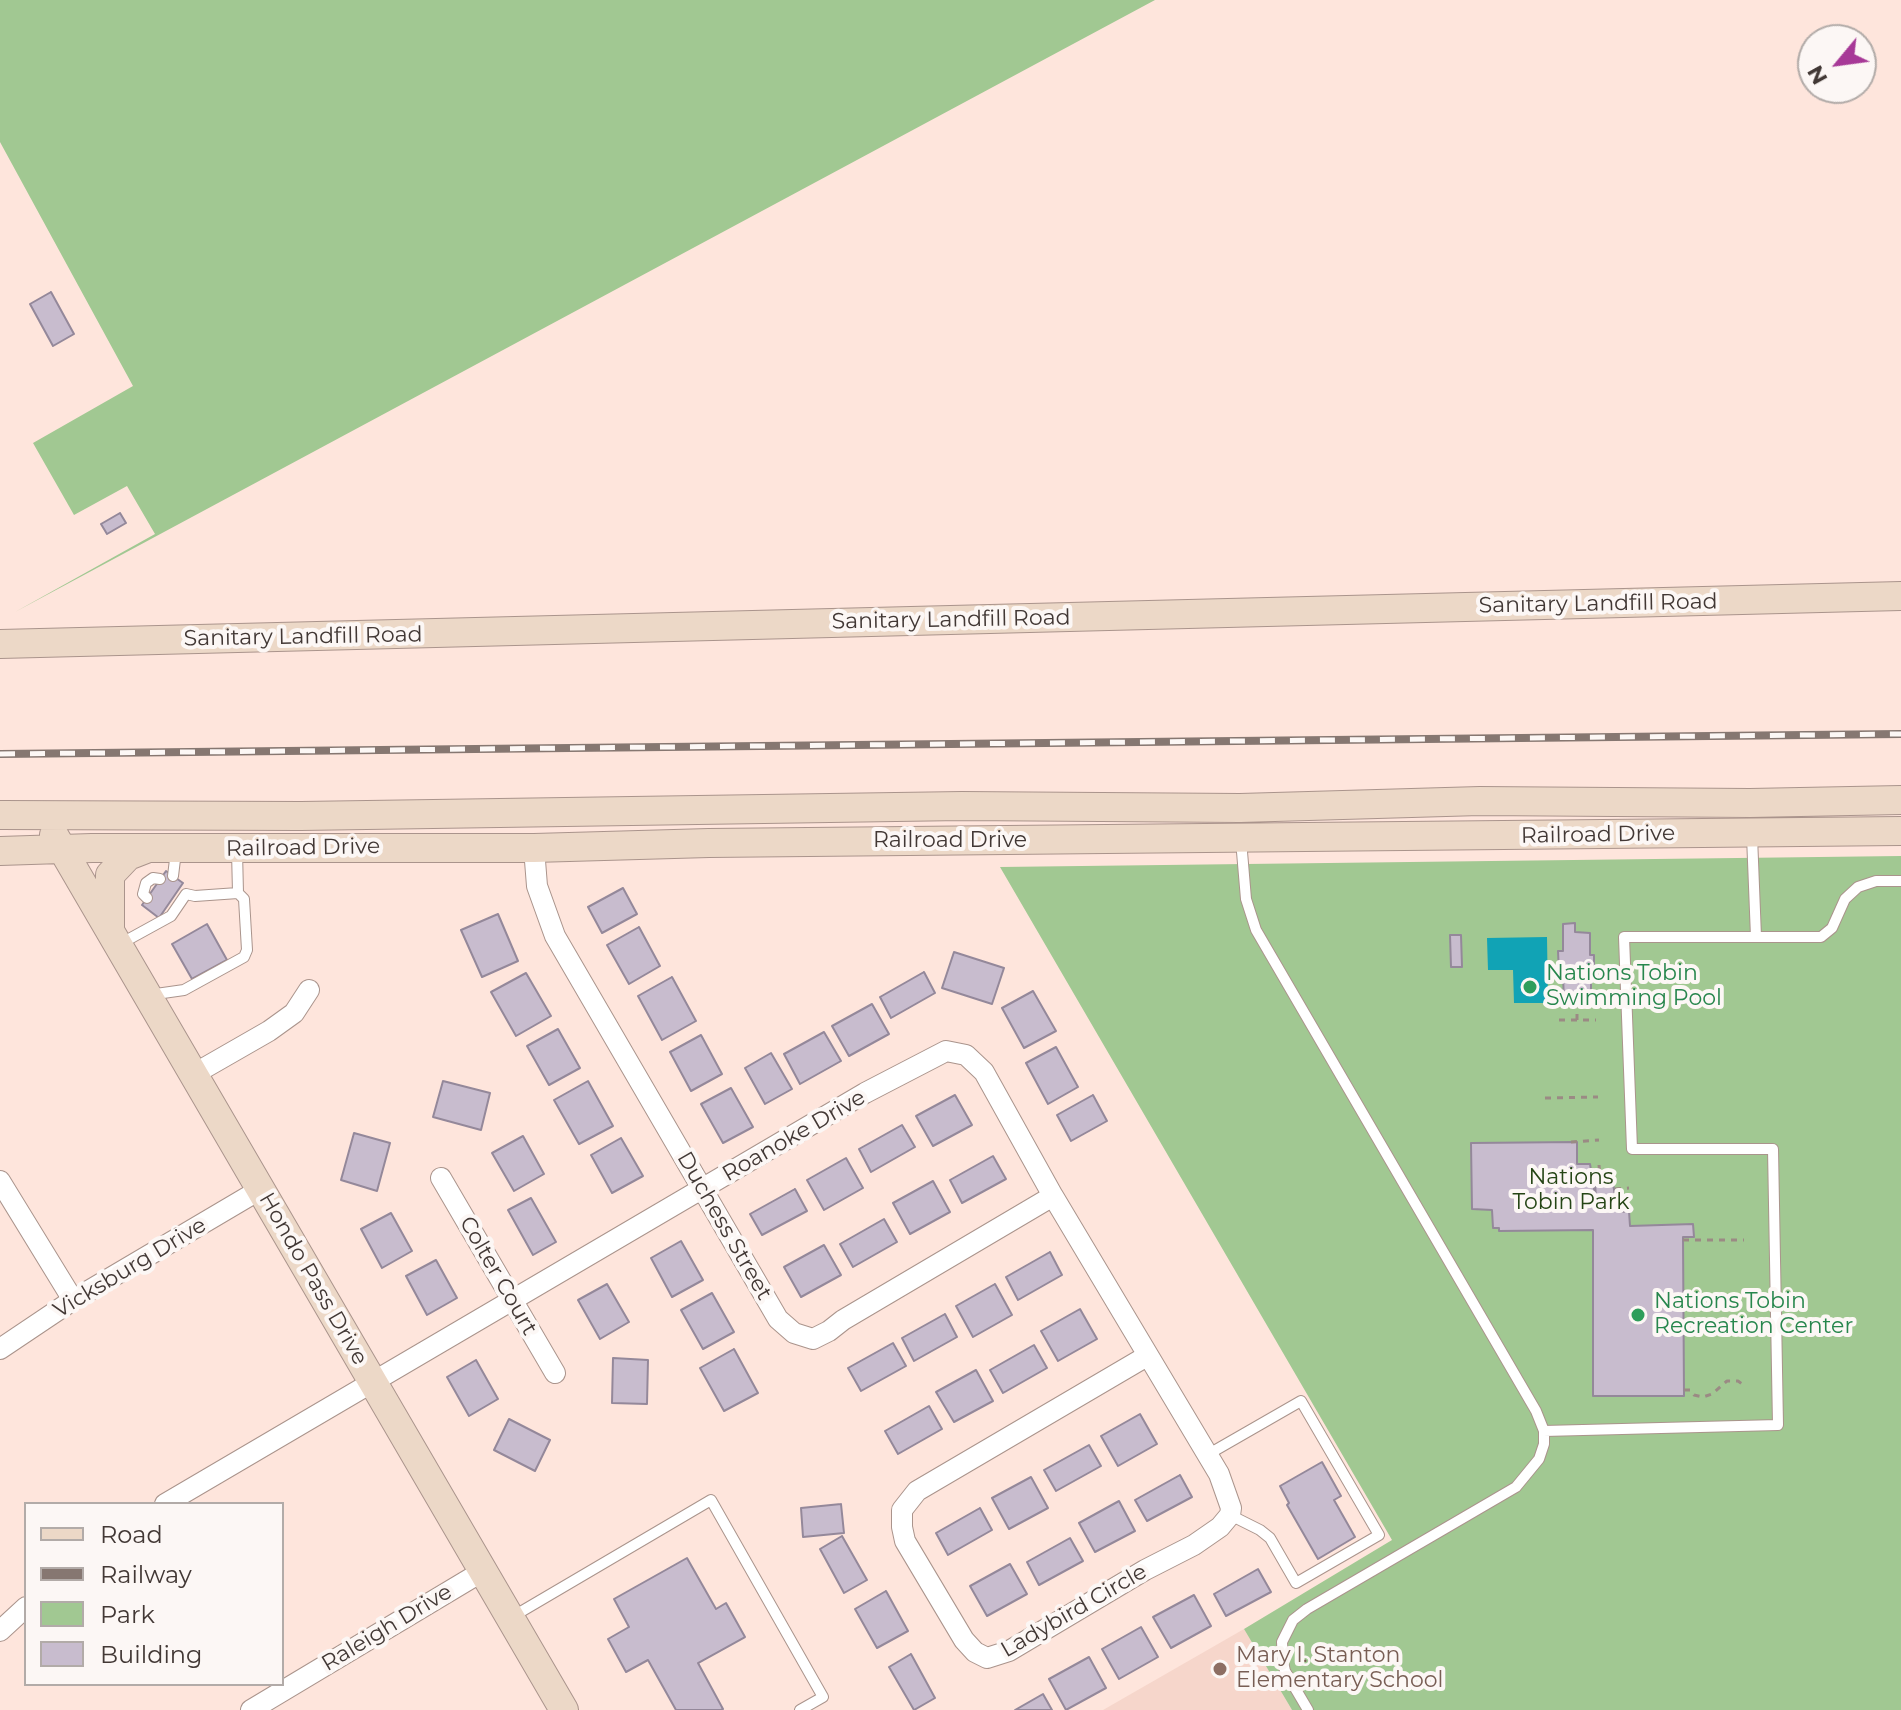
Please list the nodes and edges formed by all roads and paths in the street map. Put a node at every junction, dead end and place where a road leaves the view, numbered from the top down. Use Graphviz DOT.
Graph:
graph roads {
  1 [pos="1901,596"];
  2 [pos="0,644"];
  3 [pos="1901,800"];
  4 [pos="1750,803"];
  5 [pos="1240,808"];
  6 [pos="0,815"];
  7 [pos="44,816"];
  8 [pos="1901,831"];
  9 [pos="1752,834"];
  10 [pos="1241,839"];
  11 [pos="534,848"];
  12 [pos="61,849"];
  13 [pos="146,849"];
  14 [pos="237,849"];
  15 [pos="0,851"];
  16 [pos="1901,881"];
  17 [pos="238,893"];
  18 [pos="1756,937"];
  19 [pos="114,939"];
  20 [pos="309,990"];
  21 [pos="148,995"];
  22 [pos="1596,995"];
  23 [pos="1559,1020"];
  24 [pos="1577,1020"];
  25 [pos="1596,1020"];
  26 [pos="194,1074"];
  27 [pos="1598,1097"];
  28 [pos="1545,1098"];
  29 [pos="1599,1140"];
  30 [pos="1571,1142"];
  31 [pos="1599,1165"];
  32 [pos="1600,1177"];
  33 [pos="441,1178"];
  34 [pos="0,1181"];
  35 [pos="1629,1188"];
  36 [pos="261,1189"];
  37 [pos="703,1189"];
  38 [pos="1615,1189"];
  39 [pos="1053,1196"];
  40 [pos="1683,1240"];
  41 [pos="1744,1240"];
  42 [pos="512,1299"];
  43 [pos="73,1300"];
  44 [pos="0,1349"];
  45 [pos="1147,1356"];
  46 [pos="555,1373"];
  47 [pos="372,1380"];
  48 [pos="1745,1386"];
  49 [pos="1684,1390"];
  50 [pos="1544,1431"];
  51 [pos="1207,1455"];
  52 [pos="168,1502"];
  53 [pos="1230,1515"];
  54 [pos="483,1571"];
  55 [pos="24,1609"];
  56 [pos="510,1618"];
  57 [pos="0,1631"];
  58 [pos="251,1710"];
  59 [pos="564,1710"];
  60 [pos="800,1710"];
  61 [pos="1308,1710"];
  1 -- 2 [label="main road, Sanitary Landfill Road"];
  3 -- 4 [label="main road, Railroad Drive"];
  4 -- 5 [label="main road, Railroad Drive"];
  4 -- 9 [label="main road"];
  5 -- 7 [label="main road, Railroad Drive"];
  5 -- 10 [label="main road"];
  6 -- 7 [label="main road, Railroad Drive"];
  7 -- 12 [label="main road, Hondo Pass Drive"];
  8 -- 9 [label="main road, Railroad Drive"];
  9 -- 10 [label="main road, Railroad Drive"];
  9 -- 18 [label="lane"];
  10 -- 11 [label="main road, Railroad Drive"];
  10 -- 50 [label="lane"];
  11 -- 14 [label="main road, Railroad Drive"];
  11 -- 37 [label="street, Duchess Street"];
  12 -- 13 [label="main road, Railroad Drive"];
  12 -- 15 [label="main road, Railroad Drive"];
  12 -- 19 [label="main road, Hondo Pass Drive"];
  13 -- 14 [label="main road, Railroad Drive"];
  13 -- 19 [label="main road"];
  14 -- 17 [label="lane"];
  16 -- 18 [label="lane"];
  17 -- 19 [label="lane"];
  17 -- 21 [label="lane"];
  18 -- 50 [label="lane"];
  19 -- 21 [label="main road, Hondo Pass Drive"];
  20 -- 26 [label="street"];
  21 -- 26 [label="main road, Hondo Pass Drive"];
  22 -- 24 [label="path"];
  23 -- 24 [label="path"];
  24 -- 25 [label="path"];
  26 -- 36 [label="main road, Hondo Pass Drive"];
  27 -- 28 [label="path"];
  29 -- 30 [label="path"];
  31 -- 32 [label="path"];
  33 -- 42 [label="street, Colter Court"];
  34 -- 43 [label="street"];
  35 -- 38 [label="path"];
  36 -- 43 [label="street, Vicksburg Drive"];
  36 -- 47 [label="main road, Hondo Pass Drive"];
  37 -- 39 [label="street, Roanoke Drive"];
  37 -- 39 [label="street, Duchess Street"];
  37 -- 42 [label="street, Roanoke Drive"];
  39 -- 45 [label="street, Roanoke Drive"];
  40 -- 41 [label="path"];
  42 -- 46 [label="street, Colter Court"];
  42 -- 47 [label="street, Roanoke Drive"];
  43 -- 44 [label="street, Vicksburg Drive"];
  45 -- 51 [label="street, Roanoke Drive"];
  45 -- 53 [label="street, Ladybird Circle"];
  47 -- 52 [label="street, Roanoke Drive"];
  47 -- 54 [label="main road, Hondo Pass Drive"];
  48 -- 49 [label="path"];
  50 -- 61 [label="lane"];
  51 -- 53 [label="street, Roanoke Drive"];
  51 -- 53 [label="lane"];
  54 -- 56 [label="main road, Hondo Pass Drive"];
  54 -- 58 [label="street, Raleigh Drive"];
  55 -- 57 [label="street"];
  56 -- 59 [label="main road, Hondo Pass Drive"];
  56 -- 60 [label="lane"];
}
